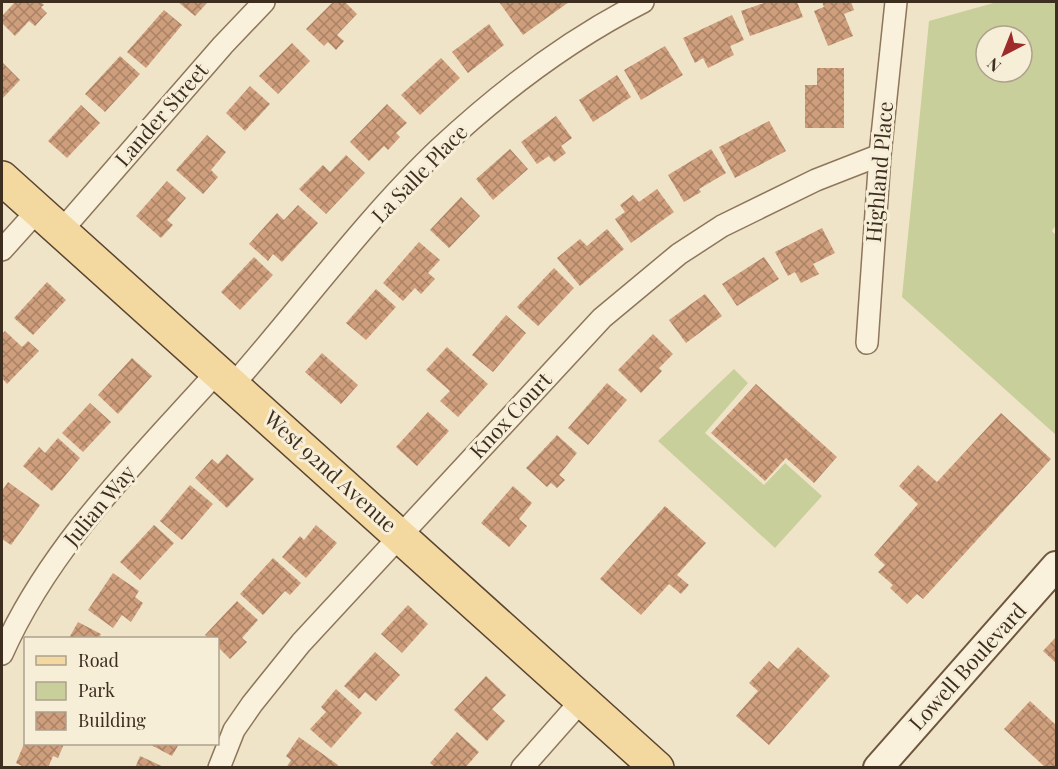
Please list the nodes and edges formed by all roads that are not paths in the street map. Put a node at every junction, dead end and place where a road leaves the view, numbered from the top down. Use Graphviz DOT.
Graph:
graph roads {
  1 [pos="264,2"];
  2 [pos="644,2"];
  3 [pos="896,2"];
  4 [pos="880,155"];
  5 [pos="2,178"];
  6 [pos="38,210"];
  7 [pos="62,231"];
  8 [pos="2,250"];
  9 [pos="867,343"];
  10 [pos="225,379"];
  11 [pos="402,536"];
  12 [pos="1056,566"];
  13 [pos="2,654"];
  14 [pos="582,700"];
  15 [pos="219,768"];
  16 [pos="522,768"];
  17 [pos="657,768"];
  18 [pos="878,768"];
  1 -- 7 [label="street, Lander Street"];
  2 -- 10 [label="street, La Salle Place"];
  3 -- 4 [label="street, Highland Place"];
  4 -- 9 [label="street, Highland Place"];
  4 -- 11 [label="street, Knox Court"];
  5 -- 6 [label="main road, West 92nd Avenue"];
  6 -- 7 [label="main road, West 92nd Avenue"];
  6 -- 8 [label="street"];
  7 -- 10 [label="main road, West 92nd Avenue"];
  10 -- 11 [label="main road, West 92nd Avenue"];
  10 -- 13 [label="street, Julian Way"];
  11 -- 14 [label="main road, West 92nd Avenue"];
  11 -- 15 [label="street, Knox Court"];
  12 -- 18 [label="street, Lowell Boulevard"];
  14 -- 16 [label="street"];
  14 -- 17 [label="main road, West 92nd Avenue"];
}
